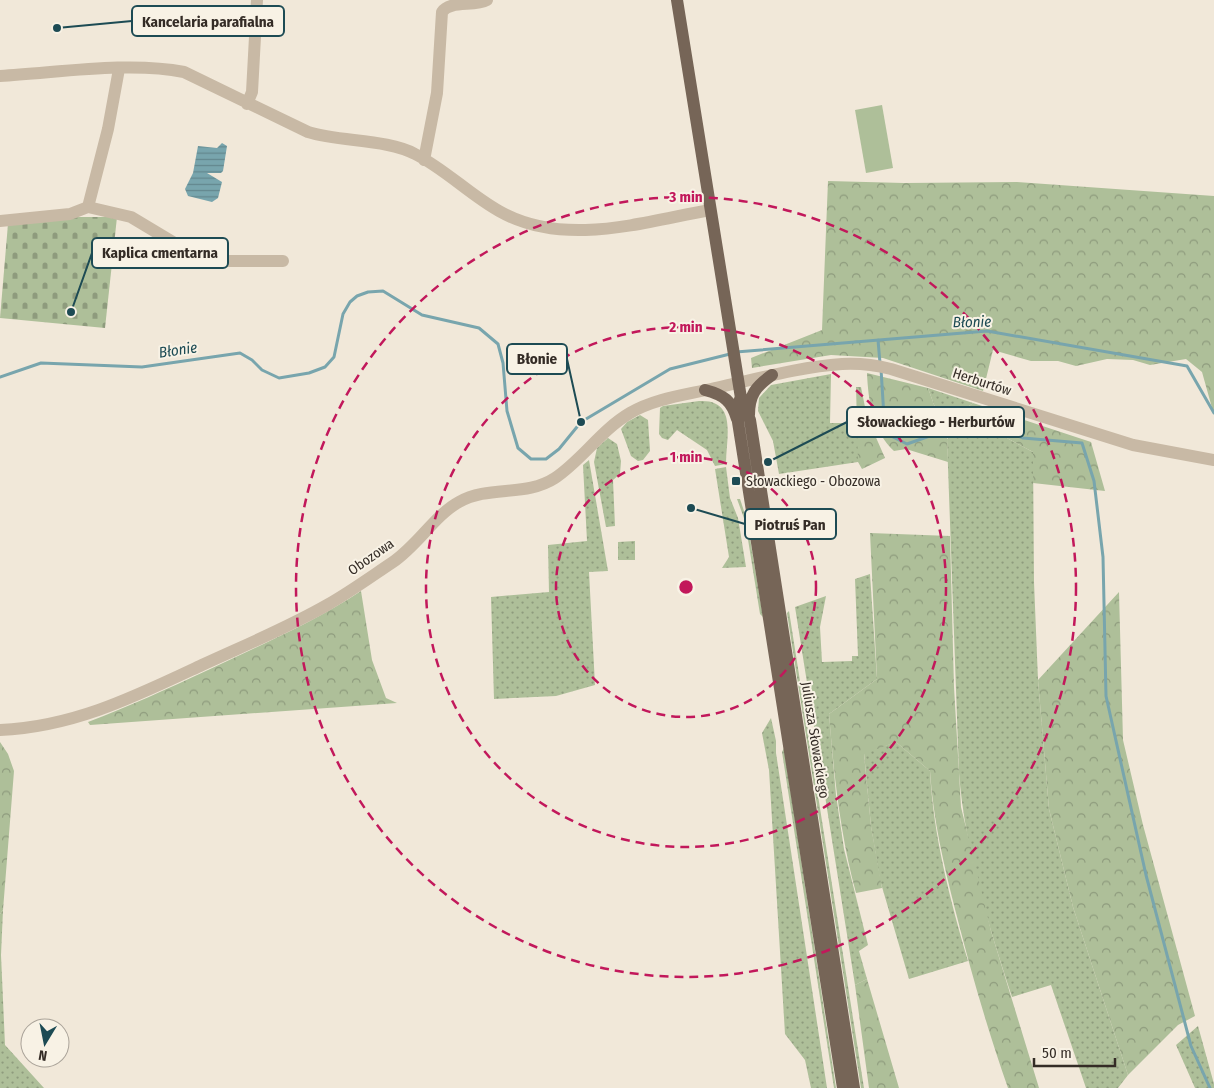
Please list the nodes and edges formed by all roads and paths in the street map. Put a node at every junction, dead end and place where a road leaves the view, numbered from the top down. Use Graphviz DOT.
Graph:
graph roads {
  1 [pos="257,0"];
  2 [pos="487,0"];
  3 [pos="677,0"];
  4 [pos="119,68"];
  5 [pos="0,76"];
  6 [pos="247,104"];
  7 [pos="424,160"];
  8 [pos="88,207"];
  9 [pos="710,210"];
  10 [pos="0,220"];
  11 [pos="283,261"];
  12 [pos="772,376"];
  13 [pos="738,383"];
  14 [pos="705,390"];
  15 [pos="744,421"];
  16 [pos="1214,460"];
  17 [pos="0,730"];
  18 [pos="843,1088"];
  19 [pos="854,1088"];
  1 -- 6 [label="street"];
  2 -- 7 [label="street"];
  3 -- 9 [label="main road, Juliusza Słowackiego"];
  4 -- 5 [label="street"];
  4 -- 6 [label="street"];
  4 -- 8 [label="street"];
  6 -- 7 [label="street"];
  7 -- 9 [label="street"];
  8 -- 10 [label="street"];
  8 -- 11 [label="street"];
  9 -- 13 [label="main road, Juliusza Słowackiego"];
  12 -- 13 [label="street, Herburtów"];
  12 -- 15 [label="main road"];
  12 -- 16 [label="street, Herburtów"];
  13 -- 14 [label="street, Obozowa"];
  13 -- 15 [label="main road, Juliusza Słowackiego"];
  14 -- 15 [label="main road"];
  14 -- 17 [label="street, Obozowa"];
  15 -- 18 [label="main road, Juliusza Słowackiego"];
  15 -- 19 [label="main road, Juliusza Słowackiego"];
}
